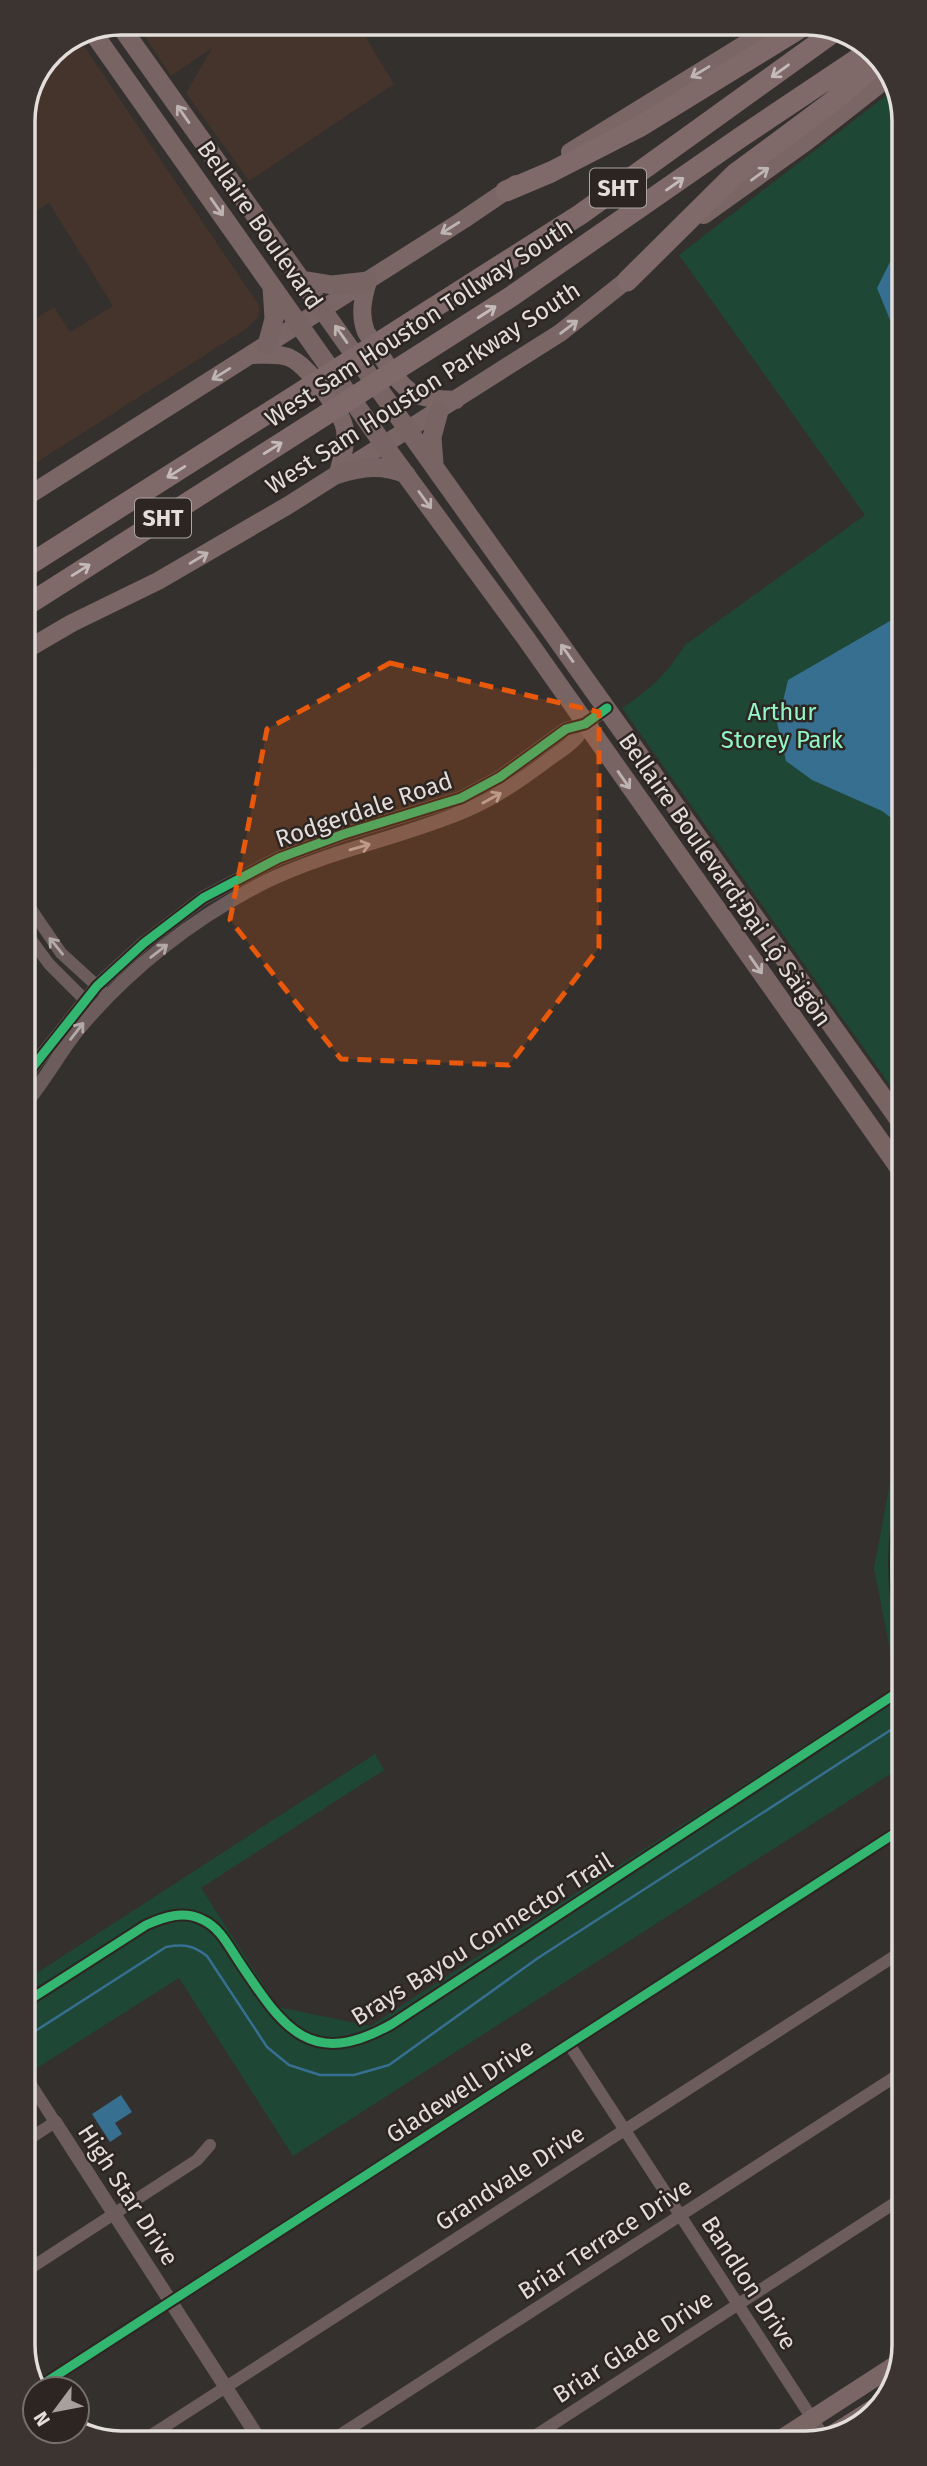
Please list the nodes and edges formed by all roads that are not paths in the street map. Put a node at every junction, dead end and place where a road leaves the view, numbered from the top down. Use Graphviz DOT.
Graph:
graph roads {
  1 [pos="120,35"];
  2 [pos="127,35"];
  3 [pos="760,35"];
  4 [pos="788,35"];
  5 [pos="826,38"];
  6 [pos="98,39"];
  7 [pos="132,43"];
  8 [pos="862,56"];
  9 [pos="873,66"];
  10 [pos="882,82"];
  11 [pos="171,142"];
  12 [pos="229,177"];
  13 [pos="506,191"];
  14 [pos="302,280"];
  15 [pos="368,281"];
  16 [pos="627,281"];
  17 [pos="272,285"];
  18 [pos="323,309"];
  19 [pos="299,324"];
  20 [pos="259,350"];
  21 [pos="456,400"];
  22 [pos="439,411"];
  23 [pos="409,430"];
  24 [pos="384,445"];
  25 [pos="434,465"];
  26 [pos="338,474"];
  27 [pos="406,474"];
  28 [pos="35,491"];
  29 [pos="35,561"];
  30 [pos="35,600"];
  31 [pos="35,645"];
  32 [pos="607,708"];
  33 [pos="585,724"];
  34 [pos="437,814"];
  35 [pos="279,858"];
  36 [pos="286,873"];
  37 [pos="35,915"];
  38 [pos="35,945"];
  39 [pos="103,991"];
  40 [pos="90,1004"];
  41 [pos="854,1056"];
  42 [pos="35,1066"];
  43 [pos="831,1072"];
  44 [pos="35,1089"];
  45 [pos="892,1110"];
  46 [pos="892,1158"];
  47 [pos="892,1836"];
  48 [pos="892,1958"];
  49 [pos="569,2044"];
  50 [pos="892,2079"];
  51 [pos="35,2091"];
  52 [pos="55,2122"];
  53 [pos="624,2129"];
  54 [pos="35,2135"];
  55 [pos="210,2145"];
  56 [pos="892,2205"];
  57 [pos="114,2214"];
  58 [pos="680,2216"];
  59 [pos="35,2265"];
  60 [pos="170,2301"];
  61 [pos="738,2305"];
  62 [pos="888,2370"];
  63 [pos="57,2375"];
  64 [pos="225,2386"];
  65 [pos="813,2418"];
  66 [pos="820,2430"];
  67 [pos="157,2431"];
  68 [pos="254,2431"];
  69 [pos="346,2431"];
  70 [pos="543,2431"];
  71 [pos="793,2431"];
  1 -- 7 [label="main road"];
  2 -- 7 [label="main road, Bellaire Boulevard"];
  3 -- 13 [label="main road, one-way"];
  4 -- 13 [label="highway"];
  5 -- 29 [label="highway, West Sam Houston Tollway South / SHT, one-way"];
  6 -- 11 [label="main road, Bellaire Boulevard"];
  12 -- 7 [label="main road, Bellaire Boulevard, one-way"];
  30 -- 8 [label="highway, West Sam Houston Tollway South / SHT, one-way"];
  9 -- 16 [label="highway"];
  16 -- 10 [label="main road, West Sam Houston Parkway South, one-way"];
  11 -- 12 [label="main road"];
  11 -- 17 [label="main road, Bellaire Boulevard, one-way"];
  12 -- 14 [label="main road, Bellaire Boulevard"];
  13 -- 15 [label="main road, one-way"];
  14 -- 15 [label="main road"];
  14 -- 18 [label="main road, Bellaire Boulevard"];
  15 -- 18 [label="main road"];
  15 -- 21 [label="main road"];
  21 -- 16 [label="main road, West Sam Houston Parkway South, one-way"];
  17 -- 19 [label="main road, Bellaire Boulevard"];
  17 -- 20 [label="main road"];
  18 -- 19 [label="main road"];
  23 -- 18 [label="main road, Bellaire Boulevard, one-way"];
  19 -- 20 [label="main road"];
  19 -- 24 [label="main road, Bellaire Boulevard"];
  20 -- 26 [label="main road"];
  20 -- 28 [label="main road, one-way"];
  21 -- 22 [label="main road, West Sam Houston Parkway South"];
  22 -- 23 [label="main road, West Sam Houston Parkway South"];
  22 -- 25 [label="main road"];
  23 -- 24 [label="main road, West Sam Houston Parkway South"];
  23 -- 25 [label="main road, Bellaire Boulevard;Đại Lộ Sàigòn"];
  24 -- 26 [label="main road, West Sam Houston Parkway South"];
  24 -- 27 [label="main road, Bellaire Boulevard;Đại Lộ Sàigòn"];
  32 -- 25 [label="main road, Bellaire Boulevard;Đại Lộ Sàigòn, one-way"];
  26 -- 27 [label="main road"];
  31 -- 26 [label="main road, West Sam Houston Parkway South, one-way"];
  27 -- 33 [label="main road, Bellaire Boulevard;Đại Lộ Sàigòn, one-way"];
  32 -- 33 [label="street, Rodgerdale Road"];
  32 -- 41 [label="main road, Bellaire Boulevard;Đại Lộ Sàigòn"];
  33 -- 34 [label="street, Rodgerdale Road"];
  33 -- 43 [label="main road, Bellaire Boulevard;Đại Lộ Sàigòn, one-way"];
  34 -- 35 [label="street, Rodgerdale Road"];
  36 -- 34 [label="street, Rodgerdale Road, one-way"];
  35 -- 36 [label="street"];
  35 -- 39 [label="street, Rodgerdale Road"];
  39 -- 36 [label="street, Rodgerdale Road, one-way"];
  39 -- 37 [label="street, one-way"];
  38 -- 40 [label="street"];
  39 -- 40 [label="street, Rodgerdale Road"];
  40 -- 42 [label="street, Rodgerdale Road"];
  44 -- 40 [label="street, Rodgerdale Road, one-way"];
  41 -- 43 [label="main road"];
  41 -- 45 [label="main road, Bellaire Boulevard;Đại Lộ Sàigòn"];
  43 -- 46 [label="main road, Bellaire Boulevard;Đại Lộ Sàigòn"];
  47 -- 49 [label="street, Gladewell Drive"];
  48 -- 53 [label="street, Grandvale Drive"];
  49 -- 53 [label="street, Bandlon Drive"];
  49 -- 60 [label="street, Gladewell Drive"];
  50 -- 58 [label="street, Briar Terrace Drive"];
  51 -- 52 [label="street, High Star Drive"];
  52 -- 54 [label="street"];
  52 -- 57 [label="street, High Star Drive"];
  53 -- 58 [label="street, Bandlon Drive"];
  53 -- 64 [label="street, Grandvale Drive"];
  55 -- 57 [label="street"];
  56 -- 61 [label="street, Briar Glade Drive"];
  57 -- 59 [label="street"];
  57 -- 60 [label="street, High Star Drive"];
  58 -- 61 [label="street, Bandlon Drive"];
  58 -- 69 [label="street, Briar Terrace Drive"];
  60 -- 63 [label="street, Gladewell Drive"];
  60 -- 64 [label="street, High Star Drive"];
  61 -- 65 [label="street, Bandlon Drive"];
  61 -- 70 [label="street, Briar Glade Drive"];
  62 -- 65 [label="main road"];
  64 -- 67 [label="street, Grandvale Drive"];
  64 -- 68 [label="street, High Star Drive"];
  65 -- 66 [label="street, Bandlon Drive"];
  65 -- 71 [label="main road"];
}
